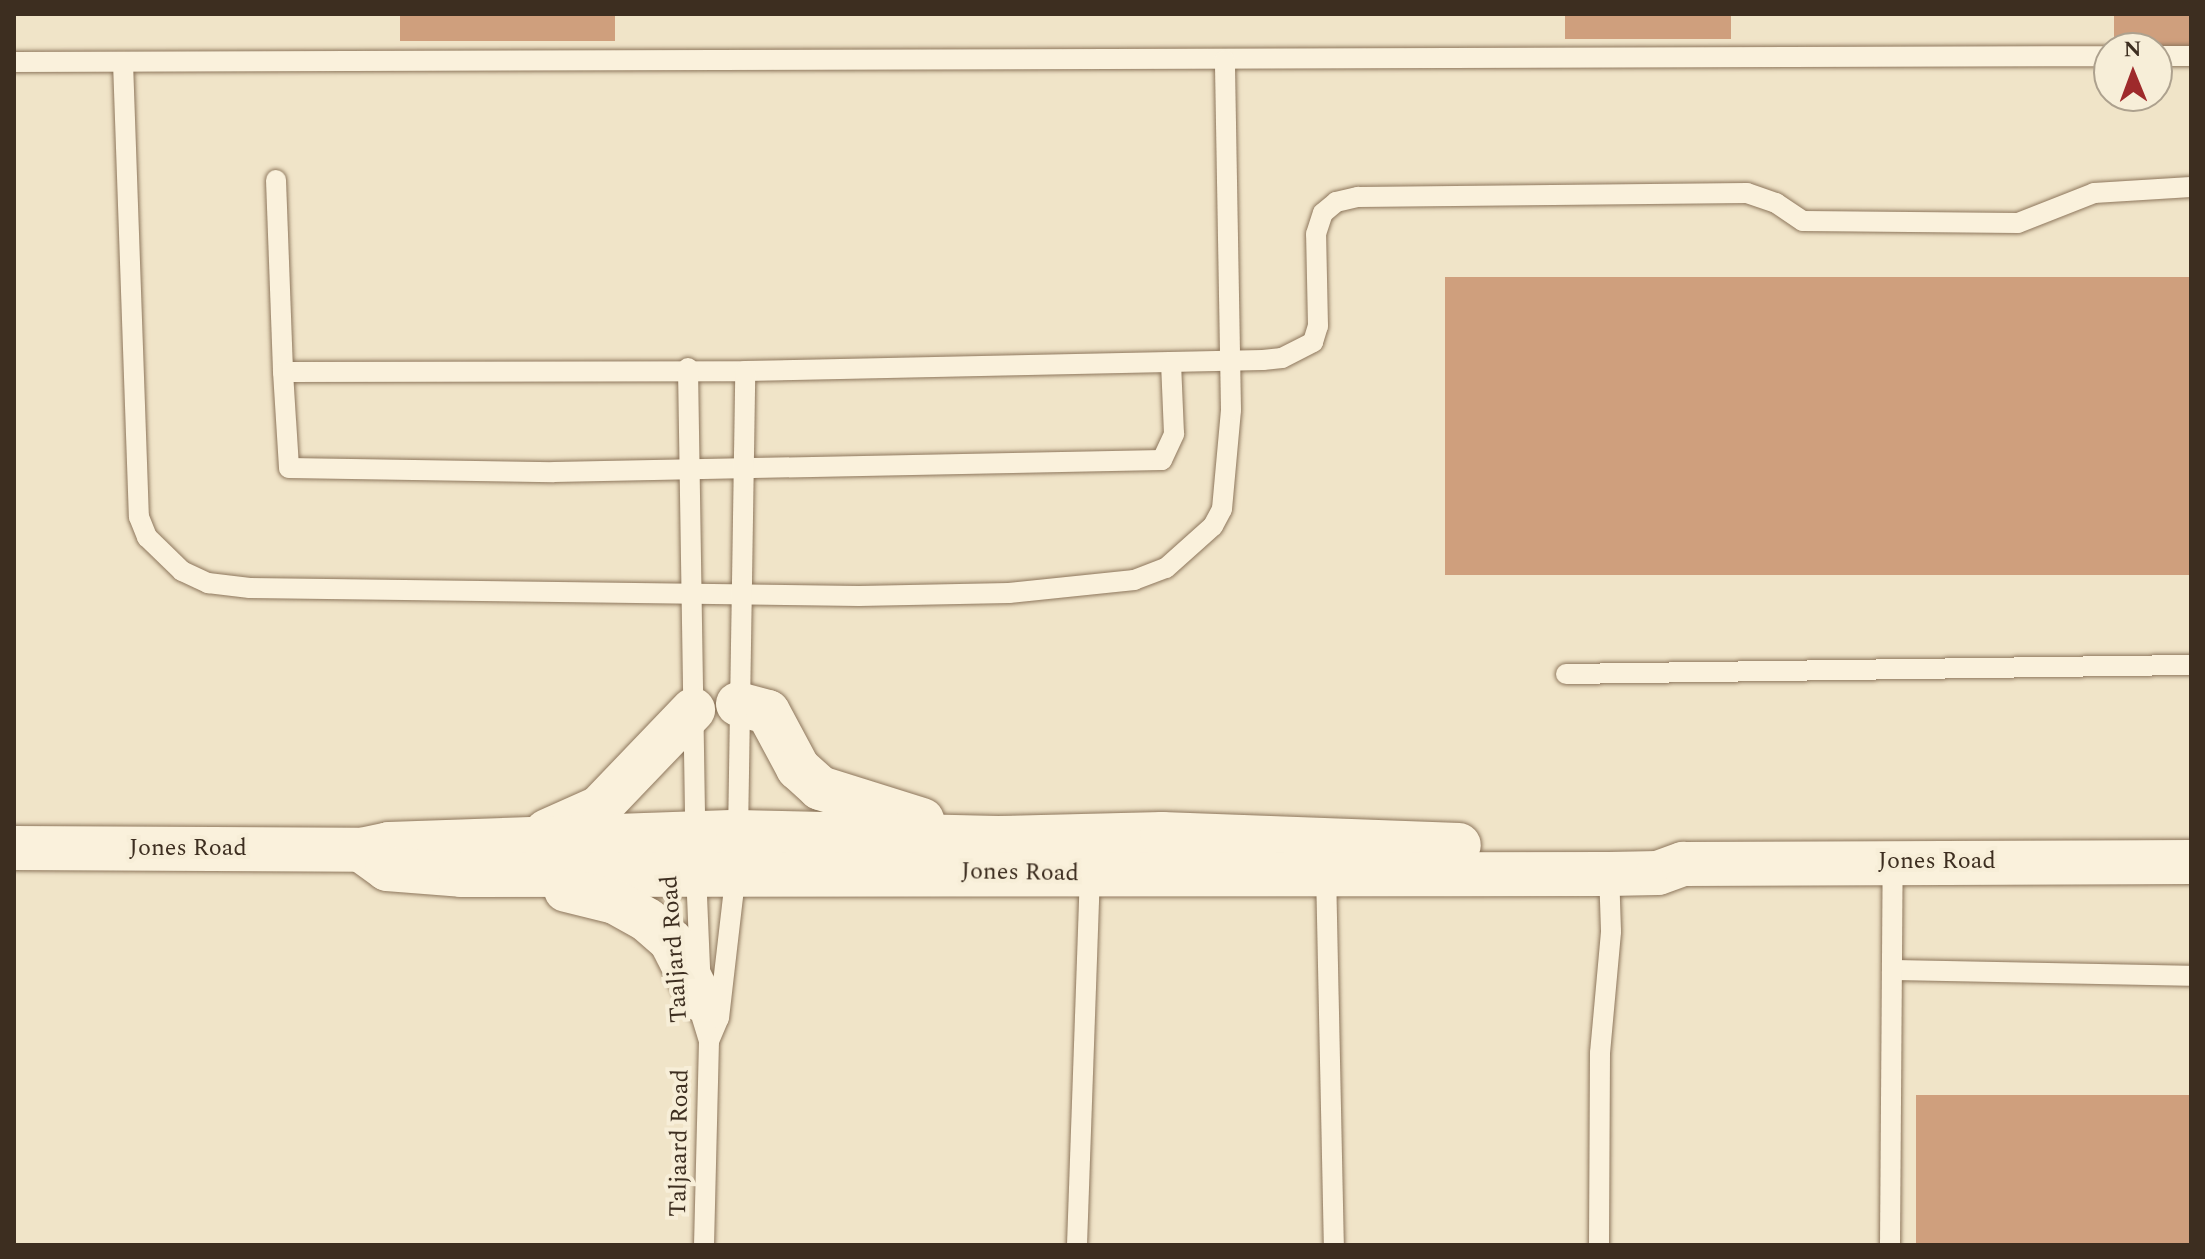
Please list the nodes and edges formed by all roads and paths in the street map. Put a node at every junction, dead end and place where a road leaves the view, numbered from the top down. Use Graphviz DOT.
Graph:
graph roads {
  1 [pos="2093,56"];
  2 [pos="1225,60"];
  3 [pos="14,62"];
  4 [pos="123,62"];
  5 [pos="276,180"];
  6 [pos="2191,187"];
  7 [pos="1230,360"];
  8 [pos="1171,362"];
  9 [pos="688,368"];
  10 [pos="745,371"];
  11 [pos="283,372"];
  12 [pos="688,467"];
  13 [pos="743,467"];
  14 [pos="690,594"];
  15 [pos="740,595"];
  16 [pos="2191,665"];
  17 [pos="1566,674"];
  18 [pos="738,704"];
  19 [pos="693,710"];
  20 [pos="738,832"];
  21 [pos="695,833"];
  22 [pos="998,838"];
  23 [pos="14,848"];
  24 [pos="1091,855"];
  25 [pos="1326,855"];
  26 [pos="506,859"];
  27 [pos="2191,862"];
  28 [pos="1893,863"];
  29 [pos="1609,864"];
  30 [pos="716,876"];
  31 [pos="1892,970"];
  32 [pos="2191,976"];
  33 [pos="705,1020"];
  34 [pos="704,1245"];
  35 [pos="1077,1245"];
  36 [pos="1334,1245"];
  37 [pos="1599,1245"];
  38 [pos="1890,1245"];
  1 -- 2 [label="lane"];
  2 -- 4 [label="lane"];
  2 -- 7 [label="lane"];
  3 -- 4 [label="lane"];
  4 -- 14 [label="lane"];
  5 -- 11 [label="lane"];
  6 -- 7 [label="lane"];
  7 -- 8 [label="lane"];
  7 -- 15 [label="lane"];
  8 -- 10 [label="lane"];
  8 -- 13 [label="lane"];
  9 -- 10 [label="lane"];
  9 -- 11 [label="lane"];
  9 -- 12 [label="lane, Taaljard Road"];
  10 -- 13 [label="lane, Taaljard Road"];
  11 -- 12 [label="lane"];
  12 -- 13 [label="lane"];
  12 -- 14 [label="lane, Taaljard Road"];
  13 -- 15 [label="lane, Taaljard Road"];
  14 -- 15 [label="lane"];
  14 -- 19 [label="lane, Taaljard Road"];
  15 -- 18 [label="lane, Taaljard Road"];
  16 -- 17 [label="lane"];
  18 -- 20 [label="lane, Taaljard Road"];
  18 -- 22 [label="street"];
  19 -- 21 [label="lane, Taaljard Road"];
  19 -- 26 [label="street"];
  20 -- 21 [label="street, Jones Road"];
  20 -- 22 [label="street, Jones Road"];
  20 -- 30 [label="lane, Taaljard Road"];
  21 -- 26 [label="street, Jones Road"];
  21 -- 30 [label="lane, Taaljard Road"];
  22 -- 24 [label="street, Jones Road"];
  23 -- 26 [label="street, Jones Road"];
  24 -- 25 [label="street, Jones Road"];
  24 -- 30 [label="street, Jones Road"];
  24 -- 35 [label="lane"];
  25 -- 29 [label="street, Jones Road"];
  25 -- 36 [label="lane"];
  26 -- 30 [label="street, Jones Road"];
  26 -- 33 [label="street"];
  27 -- 28 [label="street, Jones Road"];
  28 -- 29 [label="street, Jones Road"];
  28 -- 31 [label="lane"];
  29 -- 37 [label="lane"];
  30 -- 33 [label="lane, Taaljard Road"];
  30 -- 33 [label="lane, Taaljard Road"];
  31 -- 32 [label="lane"];
  31 -- 38 [label="lane"];
  33 -- 34 [label="lane, Taljaard Road"];
}
